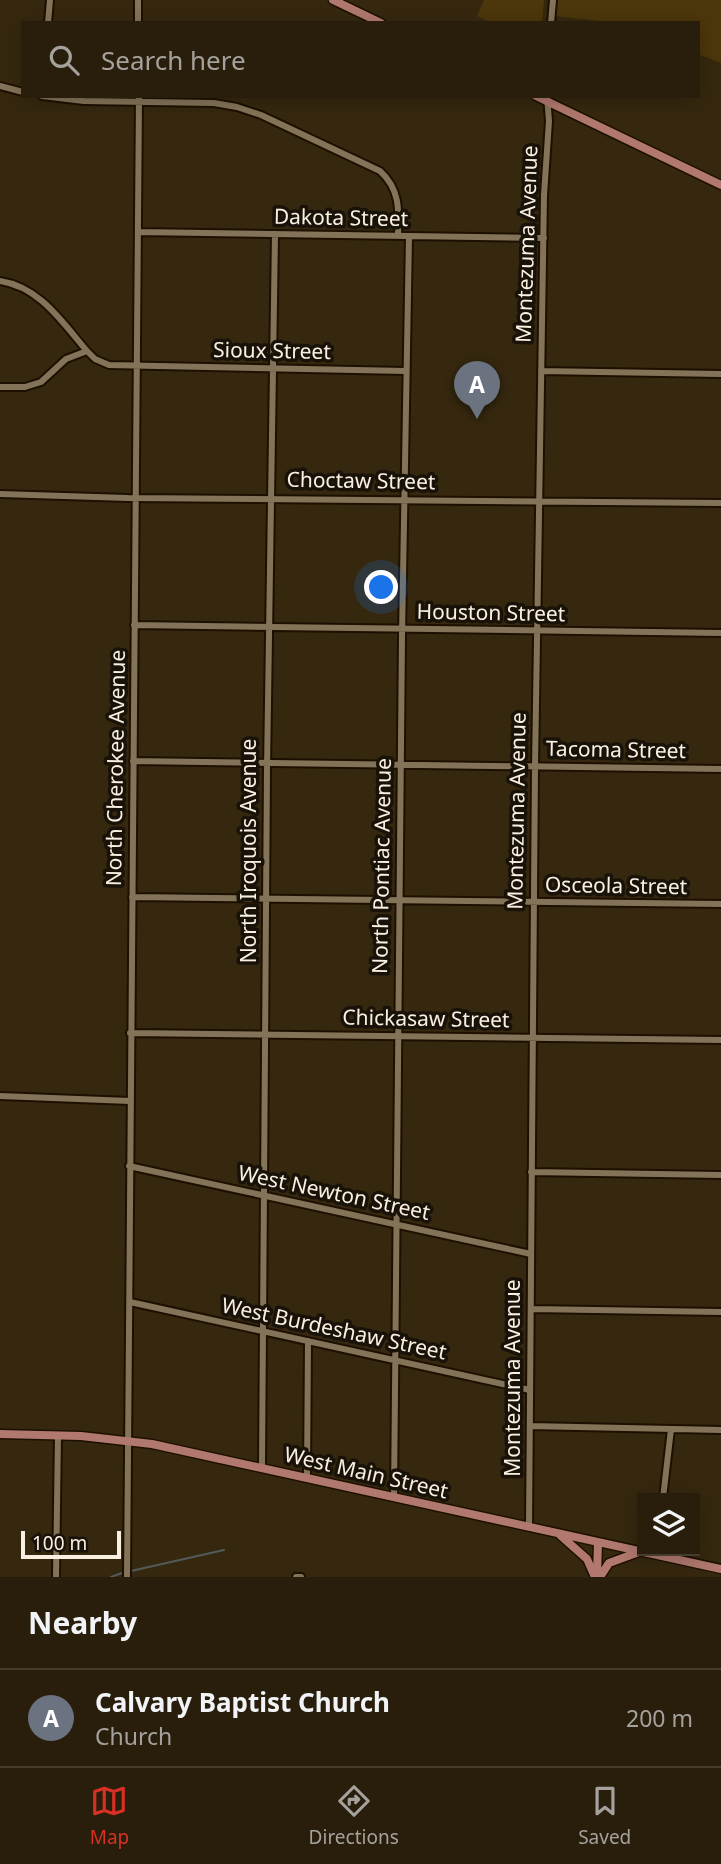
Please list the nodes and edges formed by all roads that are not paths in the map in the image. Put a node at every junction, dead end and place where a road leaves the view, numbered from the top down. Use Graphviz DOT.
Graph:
graph roads {
  1 [pos="50,0"];
  2 [pos="138,0"];
  3 [pos="333,0"];
  4 [pos="553,0"];
  5 [pos="48,21"];
  6 [pos="138,21"];
  7 [pos="377,21"];
  8 [pos="551,21"];
  9 [pos="0,86"];
  10 [pos="21,91"];
  11 [pos="59,98"];
  12 [pos="139,99"];
  13 [pos="547,99"];
  14 [pos="721,185"];
  15 [pos="138,232"];
  16 [pos="275,234"];
  17 [pos="398,236"];
  18 [pos="409,236"];
  19 [pos="544,238"];
  20 [pos="0,281"];
  21 [pos="87,351"];
  22 [pos="137,366"];
  23 [pos="273,369"];
  24 [pos="406,371"];
  25 [pos="541,371"];
  26 [pos="721,374"];
  27 [pos="0,387"];
  28 [pos="0,494"];
  29 [pos="136,497"];
  30 [pos="271,498"];
  31 [pos="404,499"];
  32 [pos="539,501"];
  33 [pos="721,503"];
  34 [pos="134,625"];
  35 [pos="269,628"];
  36 [pos="402,629"];
  37 [pos="537,631"];
  38 [pos="721,633"];
  39 [pos="133,761"];
  40 [pos="267,764"];
  41 [pos="401,765"];
  42 [pos="535,767"];
  43 [pos="721,769"];
  44 [pos="132,897"];
  45 [pos="266,899"];
  46 [pos="399,900"];
  47 [pos="534,902"];
  48 [pos="721,904"];
  49 [pos="130,1032"];
  50 [pos="266,1034"];
  51 [pos="398,1036"];
  52 [pos="532,1038"];
  53 [pos="721,1040"];
  54 [pos="0,1096"];
  55 [pos="130,1101"];
  56 [pos="130,1166"];
  57 [pos="531,1172"];
  58 [pos="721,1175"];
  59 [pos="264,1195"];
  60 [pos="397,1224"];
  61 [pos="531,1254"];
  62 [pos="130,1302"];
  63 [pos="531,1309"];
  64 [pos="721,1312"];
  65 [pos="263,1331"];
  66 [pos="308,1341"];
  67 [pos="396,1360"];
  68 [pos="530,1390"];
  69 [pos="530,1426"];
  70 [pos="671,1429"];
  71 [pos="721,1430"];
  72 [pos="0,1434"];
  73 [pos="58,1436"];
  74 [pos="129,1441"];
  75 [pos="262,1467"];
  76 [pos="307,1478"];
  77 [pos="664,1493"];
  78 [pos="394,1497"];
  79 [pos="529,1527"];
  80 [pos="558,1533"];
  81 [pos="598,1542"];
  82 [pos="637,1550"];
  83 [pos="637,1552"];
  84 [pos="668,1556"];
  85 [pos="721,1569"];
  86 [pos="56,1577"];
  87 [pos="127,1577"];
  88 [pos="296,1577"];
  89 [pos="301,1577"];
  90 [pos="597,1577"];
  1 -- 5 [label="street"];
  2 -- 6 [label="street"];
  3 -- 7 [label="main road"];
  4 -- 8 [label="street"];
  9 -- 10 [label="street"];
  11 -- 12 [label="street"];
  12 -- 15 [label="street, North Cherokee Avenue"];
  12 -- 17 [label="street"];
  13 -- 14 [label="main road"];
  13 -- 19 [label="street, Montezuma Avenue"];
  15 -- 16 [label="street, Dakota Street"];
  15 -- 22 [label="street, North Cherokee Avenue"];
  16 -- 17 [label="street, Dakota Street"];
  16 -- 23 [label="street, North Iroquois Avenue"];
  17 -- 18 [label="street, Dakota Street"];
  18 -- 19 [label="street, Dakota Street"];
  18 -- 24 [label="street, North Pontiac Avenue"];
  19 -- 25 [label="street, Montezuma Avenue"];
  20 -- 21 [label="street"];
  21 -- 22 [label="street, Sioux Street"];
  21 -- 27 [label="street"];
  22 -- 23 [label="street, Sioux Street"];
  22 -- 29 [label="street, North Cherokee Avenue"];
  23 -- 24 [label="street, Sioux Street"];
  23 -- 30 [label="street, North Iroquois Avenue"];
  24 -- 31 [label="street, North Pontiac Avenue"];
  25 -- 26 [label="street"];
  25 -- 32 [label="street, Montezuma Avenue"];
  28 -- 29 [label="street, Choctaw Street"];
  29 -- 30 [label="street, Choctaw Street"];
  29 -- 34 [label="street, North Cherokee Avenue"];
  30 -- 31 [label="street, Choctaw Street"];
  30 -- 35 [label="street, North Iroquois Avenue"];
  31 -- 32 [label="street, Choctaw Street"];
  31 -- 36 [label="street, North Pontiac Avenue"];
  32 -- 33 [label="street, Choctaw Street"];
  32 -- 37 [label="street, Montezuma Avenue"];
  34 -- 35 [label="street, Houston Street"];
  34 -- 39 [label="street, North Cherokee Avenue"];
  35 -- 36 [label="street, Houston Street"];
  35 -- 40 [label="street, North Iroquois Avenue"];
  36 -- 37 [label="street, Houston Street"];
  36 -- 41 [label="street, North Pontiac Avenue"];
  37 -- 38 [label="street, Houston Street"];
  37 -- 42 [label="street, Montezuma Avenue"];
  39 -- 40 [label="street, Tacoma Street"];
  39 -- 44 [label="street, North Cherokee Avenue"];
  40 -- 41 [label="street, Tacoma Street"];
  40 -- 45 [label="street, North Iroquois Avenue"];
  41 -- 42 [label="street, Tacoma Street"];
  41 -- 46 [label="street, North Pontiac Avenue"];
  42 -- 43 [label="street, Tacoma Street"];
  42 -- 47 [label="street, Montezuma Avenue"];
  44 -- 45 [label="street, Osceola Street"];
  44 -- 49 [label="street, North Cherokee Avenue"];
  45 -- 46 [label="street, Osceola Street"];
  45 -- 50 [label="street, North Iroquois Avenue"];
  46 -- 47 [label="street, Osceola Street"];
  46 -- 51 [label="street, North Pontiac Avenue"];
  47 -- 48 [label="street, Osceola Street"];
  47 -- 52 [label="street, Montezuma Avenue"];
  49 -- 50 [label="street, Chickasaw Street"];
  49 -- 55 [label="street, North Cherokee Avenue"];
  50 -- 51 [label="street, Chickasaw Street"];
  50 -- 59 [label="street, North Iroquois Avenue"];
  51 -- 52 [label="street, Chickasaw Street"];
  51 -- 60 [label="street, North Pontiac Avenue"];
  52 -- 53 [label="street, Chickasaw Street"];
  52 -- 57 [label="street, Montezuma Avenue"];
  54 -- 55 [label="street"];
  55 -- 56 [label="street, North Cherokee Avenue"];
  56 -- 59 [label="street, West Newton Street"];
  56 -- 62 [label="street, North Cherokee Avenue"];
  57 -- 58 [label="street"];
  57 -- 61 [label="street, Montezuma Avenue"];
  59 -- 60 [label="street, West Newton Street"];
  59 -- 65 [label="street, North Iroquois Avenue"];
  60 -- 61 [label="street, West Newton Street"];
  60 -- 67 [label="street, North Pontiac Avenue"];
  61 -- 63 [label="street, Montezuma Avenue"];
  62 -- 65 [label="street, West Burdeshaw Street"];
  62 -- 74 [label="street, North Cherokee Avenue"];
  63 -- 64 [label="street"];
  63 -- 68 [label="street, Montezuma Avenue"];
  65 -- 66 [label="street, West Burdeshaw Street"];
  65 -- 75 [label="street, North Iroquois Avenue"];
  66 -- 67 [label="street, West Burdeshaw Street"];
  66 -- 76 [label="street"];
  67 -- 68 [label="street, West Burdeshaw Street"];
  67 -- 78 [label="street, North Pontiac Avenue"];
  68 -- 69 [label="street, Montezuma Avenue"];
  69 -- 70 [label="street"];
  69 -- 79 [label="street, Montezuma Avenue"];
  70 -- 71 [label="street"];
  70 -- 77 [label="street"];
  72 -- 73 [label="main road, West Main Street"];
  73 -- 74 [label="main road, West Main Street"];
  73 -- 86 [label="street"];
  74 -- 75 [label="main road, West Main Street"];
  74 -- 87 [label="street, North Cherokee Avenue"];
  75 -- 76 [label="main road, West Main Street"];
  76 -- 78 [label="main road, West Main Street"];
  78 -- 79 [label="main road, West Main Street"];
  79 -- 80 [label="main road, West Main Street"];
  80 -- 81 [label="main road, West Main Street"];
  80 -- 90 [label="main road"];
  81 -- 82 [label="main road, West Main Street"];
  81 -- 90 [label="main road"];
  83 -- 90 [label="main road"];
  84 -- 85 [label="main road, West Main Street"];
  88 -- 89 [label="street"];
}
